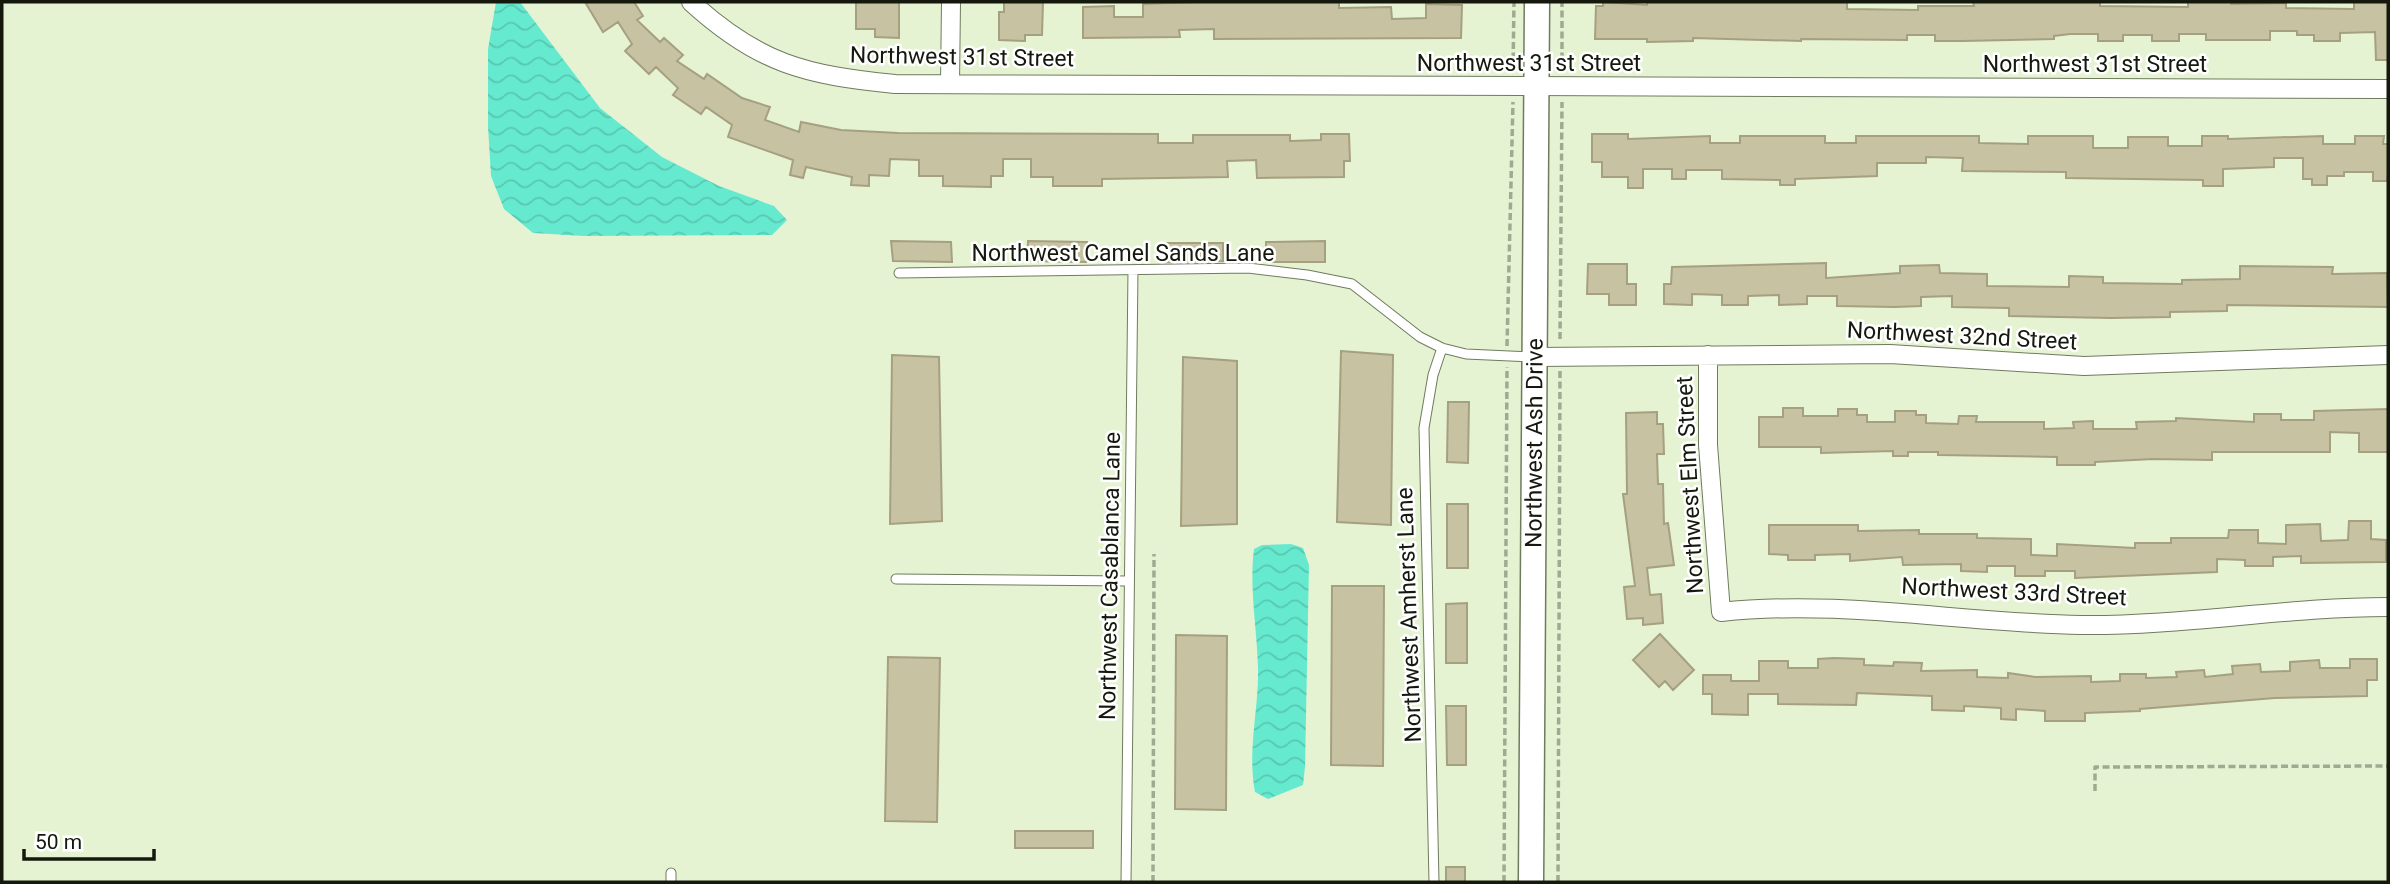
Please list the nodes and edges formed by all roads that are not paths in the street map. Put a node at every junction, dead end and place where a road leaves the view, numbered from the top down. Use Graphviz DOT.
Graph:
graph roads {
  1 [pos="691,2"];
  2 [pos="951,2"];
  3 [pos="1537,2"];
  4 [pos="950,85"];
  5 [pos="1537,86"];
  6 [pos="2388,89"];
  7 [pos="1133,270"];
  8 [pos="899,273"];
  9 [pos="1442,348"];
  10 [pos="1708,355"];
  11 [pos="2388,355"];
  12 [pos="1534,357"];
  13 [pos="896,579"];
  14 [pos="1129,581"];
  15 [pos="2388,607"];
  16 [pos="1721,612"];
  17 [pos="1126,882"];
  18 [pos="1434,882"];
  19 [pos="1531,882"];
  1 -- 4 [label="street, Northwest 31st Street"];
  2 -- 4 [label="street"];
  3 -- 5 [label="street, Northwest Ash Drive"];
  4 -- 5 [label="street, Northwest 31st Street"];
  5 -- 6 [label="street, Northwest 31st Street"];
  5 -- 12 [label="street, Northwest Ash Drive"];
  7 -- 8 [label="lane, Northwest Camel Sands Lane"];
  7 -- 9 [label="lane, Northwest Camel Sands Lane"];
  7 -- 14 [label="lane, Northwest Casablanca Lane"];
  9 -- 12 [label="lane, Northwest Camel Sands Lane"];
  9 -- 18 [label="lane, Northwest Amherst Lane"];
  10 -- 11 [label="street, Northwest 32nd Street"];
  10 -- 12 [label="street, Northwest 32nd Street"];
  10 -- 16 [label="street, Northwest Elm Street"];
  12 -- 19 [label="street, Northwest Ash Drive"];
  13 -- 14 [label="lane"];
  14 -- 17 [label="lane, Northwest Casablanca Lane"];
  15 -- 16 [label="street, Northwest 33rd Street"];
}
